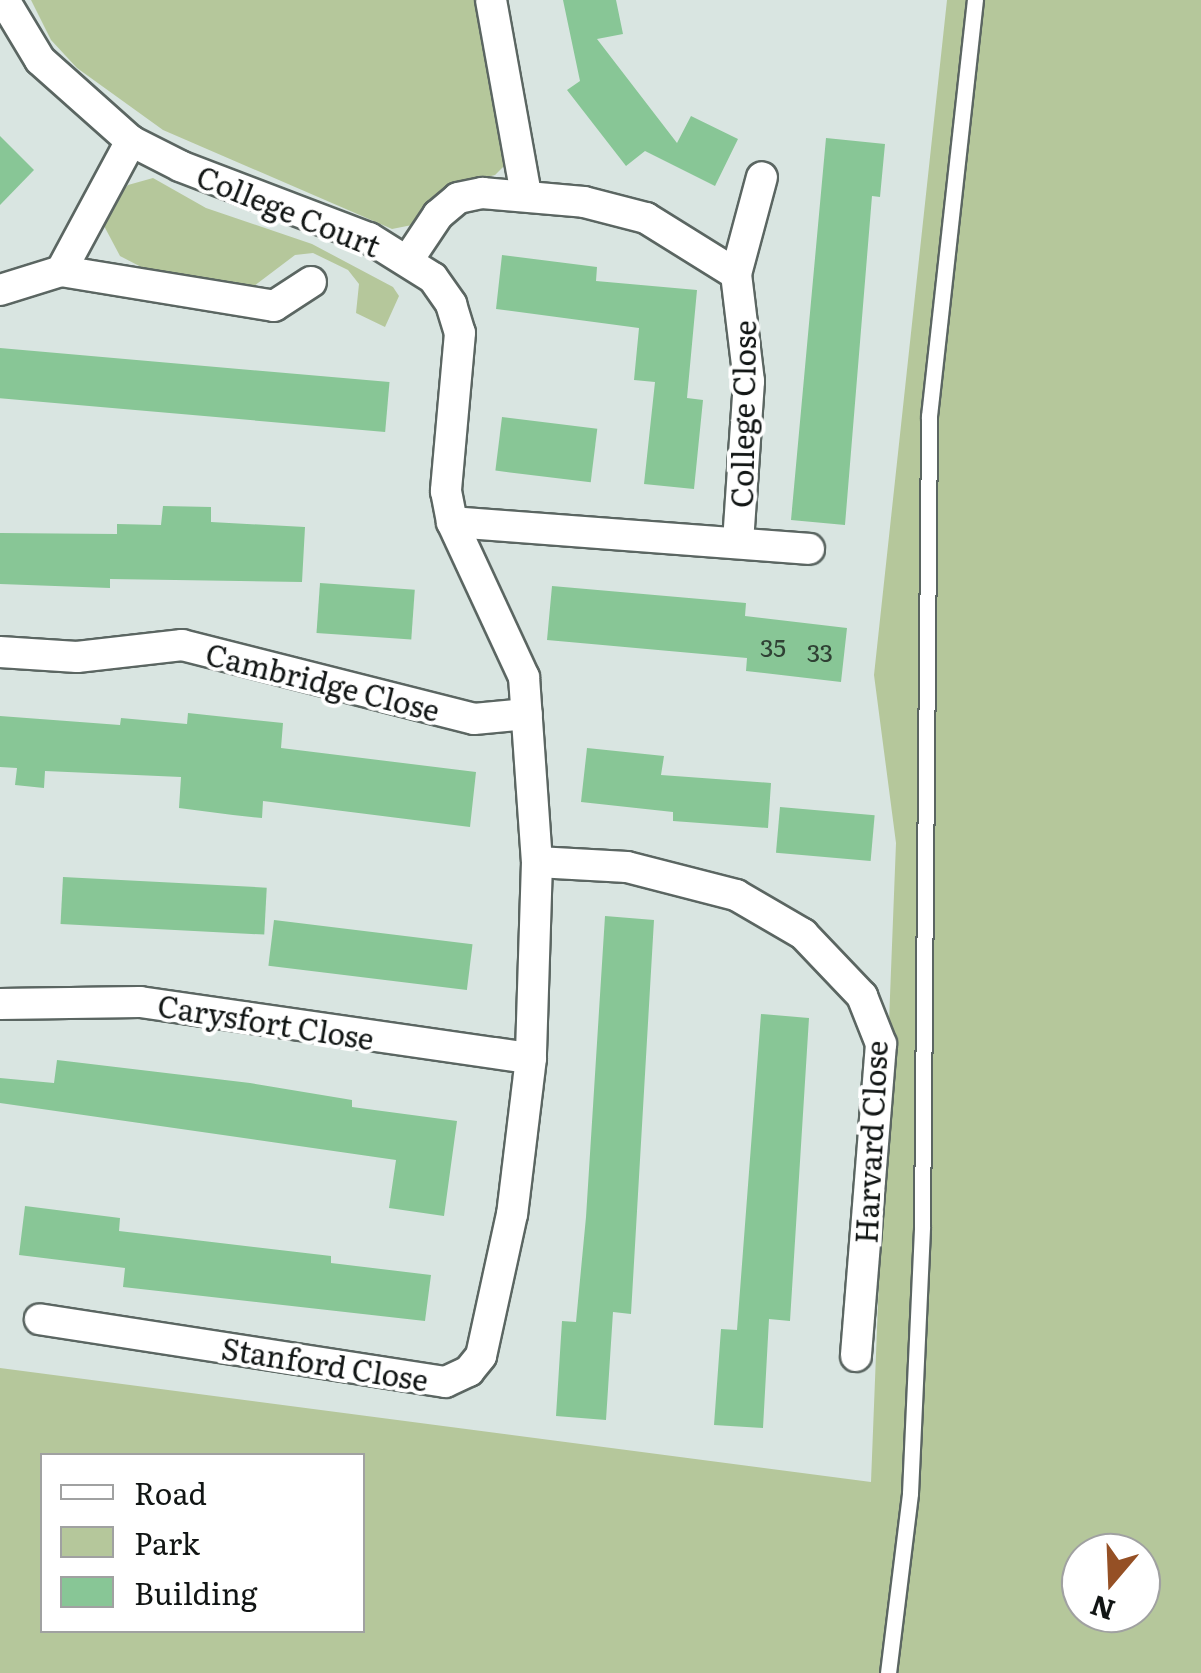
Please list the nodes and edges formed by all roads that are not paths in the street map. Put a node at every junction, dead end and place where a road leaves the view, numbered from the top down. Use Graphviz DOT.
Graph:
graph roads {
  1 [pos="4,0"];
  2 [pos="491,0"];
  3 [pos="975,0"];
  4 [pos="131,141"];
  5 [pos="762,177"];
  6 [pos="526,196"];
  7 [pos="408,260"];
  8 [pos="61,271"];
  9 [pos="736,274"];
  10 [pos="311,282"];
  11 [pos="0,290"];
  12 [pos="452,522"];
  13 [pos="738,541"];
  14 [pos="810,549"];
  15 [pos="0,652"];
  16 [pos="528,714"];
  17 [pos="537,862"];
  18 [pos="0,1004"];
  19 [pos="531,1058"];
  20 [pos="40,1318"];
  21 [pos="856,1356"];
  22 [pos="888,1673"];
  1 -- 4 [label="street, College Court"];
  2 -- 6 [label="street"];
  3 -- 22 [label="lane"];
  4 -- 7 [label="street, College Court"];
  4 -- 8 [label="street"];
  5 -- 9 [label="street"];
  6 -- 7 [label="street"];
  6 -- 9 [label="street"];
  7 -- 12 [label="street, College Court"];
  8 -- 10 [label="street"];
  8 -- 11 [label="street"];
  9 -- 13 [label="street, College Close"];
  12 -- 13 [label="street, College Close"];
  12 -- 16 [label="street, College Court"];
  13 -- 14 [label="street, College Close"];
  15 -- 16 [label="street, Cambridge Close"];
  16 -- 17 [label="street, College Court"];
  17 -- 19 [label="street, College Court"];
  17 -- 21 [label="street, Harvard Close"];
  18 -- 19 [label="street, Carysfort Close"];
  19 -- 20 [label="street, Stanford Close"];
}
